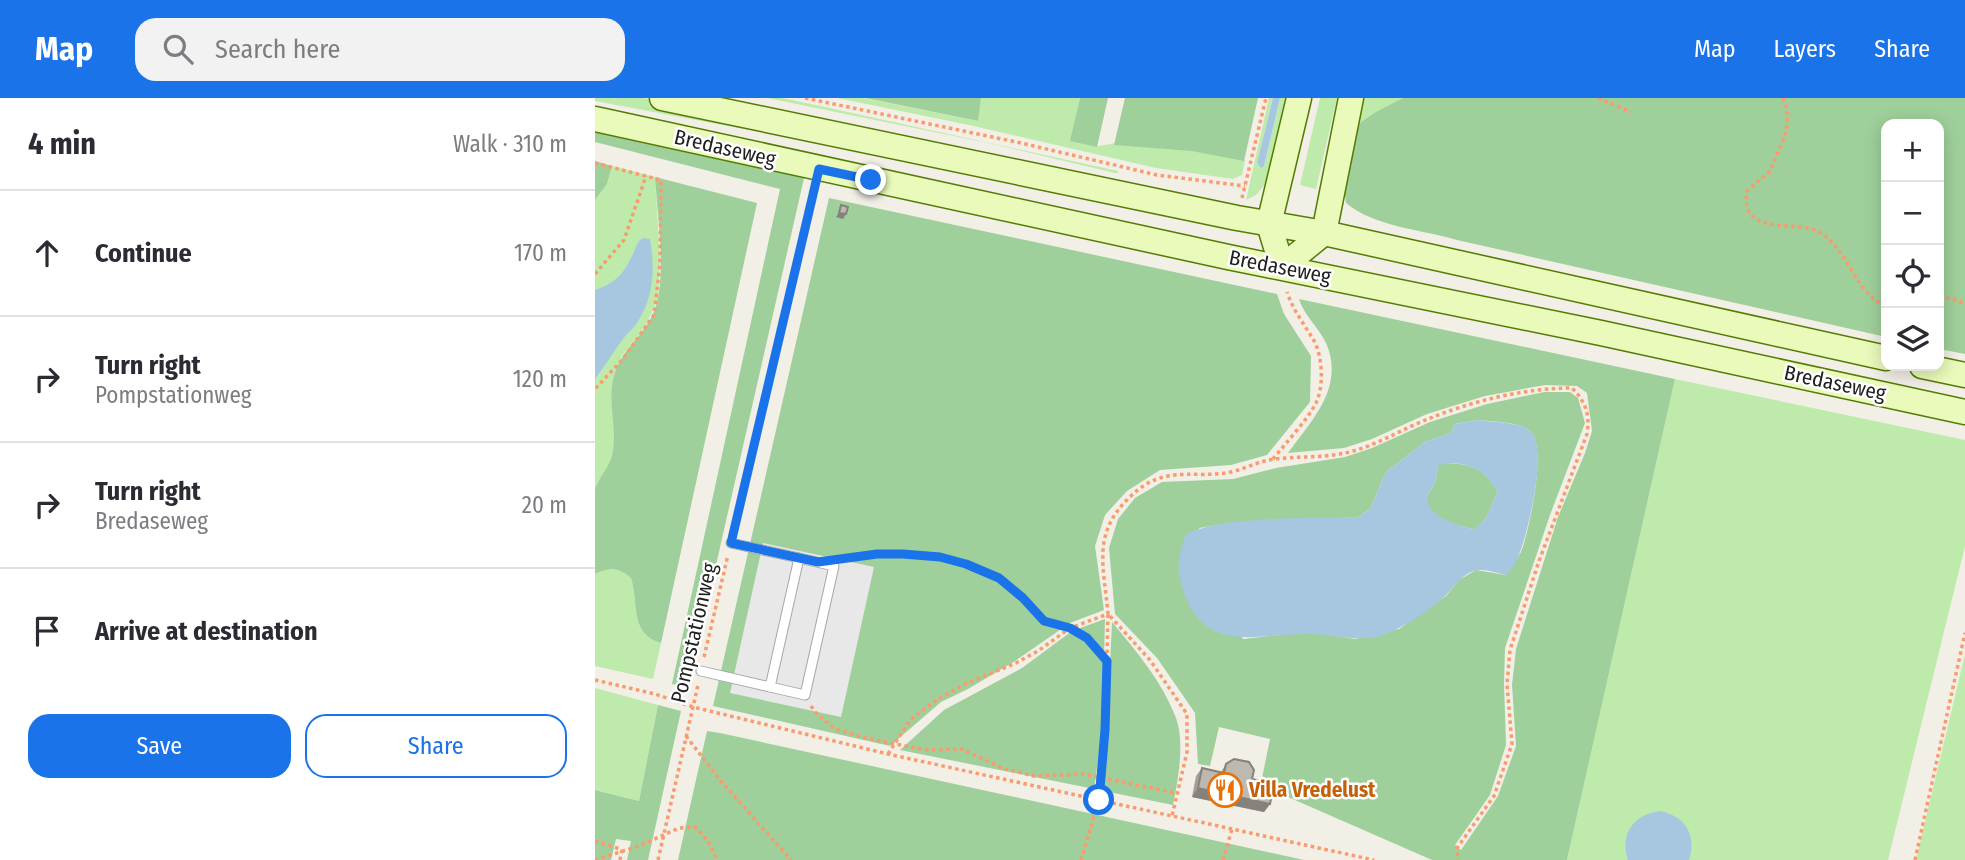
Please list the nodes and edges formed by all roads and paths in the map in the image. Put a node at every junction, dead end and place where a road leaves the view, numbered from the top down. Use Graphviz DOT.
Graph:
graph roads {
  1 [pos="662,98"];
  2 [pos="805,98"];
  3 [pos="1266,98"];
  4 [pos="1299,98"];
  5 [pos="1352,98"];
  6 [pos="1598,98"];
  7 [pos="1783,98"];
  8 [pos="1631,112"];
  9 [pos="595,119"];
  10 [pos="595,163"];
  11 [pos="819,169"];
  12 [pos="646,176"];
  13 [pos="1245,186"];
  14 [pos="1237,218"];
  15 [pos="1269,224"];
  16 [pos="1324,233"];
  17 [pos="595,274"];
  18 [pos="1285,278"];
  19 [pos="1944,299"];
  20 [pos="1881,303"];
  21 [pos="1965,305"];
  22 [pos="1775,333"];
  23 [pos="1881,357"];
  24 [pos="1767,368"];
  25 [pos="1944,371"];
  26 [pos="1965,376"];
  27 [pos="595,389"];
  28 [pos="1965,412"];
  29 [pos="1273,459"];
  30 [pos="731,543"];
  31 [pos="799,558"];
  32 [pos="818,562"];
  33 [pos="1108,614"];
  34 [pos="1070,628"];
  35 [pos="1965,633"];
  36 [pos="1107,661"];
  37 [pos="701,671"];
  38 [pos="595,680"];
  39 [pos="770,687"];
  40 [pos="805,695"];
  41 [pos="693,707"];
  42 [pos="686,736"];
  43 [pos="895,743"];
  44 [pos="888,754"];
  45 [pos="1034,776"];
  46 [pos="1032,786"];
  47 [pos="1177,794"];
  48 [pos="1099,800"];
  49 [pos="1172,816"];
  50 [pos="1232,829"];
  51 [pos="664,834"];
  52 [pos="595,841"];
  53 [pos="622,850"];
  54 [pos="595,860"];
  55 [pos="620,860"];
  56 [pos="658,860"];
  57 [pos="717,860"];
  58 [pos="790,860"];
  59 [pos="1081,860"];
  60 [pos="1223,860"];
  61 [pos="1374,860"];
  62 [pos="1458,860"];
  63 [pos="1915,860"];
  1 -- 14 [label="main road, Bredaseweg"];
  2 -- 13 [label="path"];
  3 -- 13 [label="path"];
  4 -- 15 [label="main road"];
  5 -- 16 [label="main road"];
  6 -- 8 [label="path"];
  7 -- 20 [label="path"];
  9 -- 11 [label="main road, Bredaseweg"];
  10 -- 12 [label="path"];
  11 -- 18 [label="main road, Bredaseweg"];
  11 -- 30 [label="path, Pompstationweg"];
  12 -- 17 [label="path"];
  12 -- 27 [label="path"];
  13 -- 14 [label="path"];
  14 -- 15 [label="main road, Bredaseweg"];
  15 -- 16 [label="main road, Bredaseweg"];
  15 -- 18 [label="main road"];
  16 -- 18 [label="main road"];
  16 -- 22 [label="main road, Bredaseweg"];
  18 -- 24 [label="main road, Bredaseweg"];
  18 -- 29 [label="path"];
  19 -- 21 [label="path"];
  22 -- 23 [label="main road, Bredaseweg"];
  22 -- 24 [label="main road"];
  24 -- 28 [label="main road, Bredaseweg"];
  25 -- 26 [label="main road"];
  29 -- 33 [label="path"];
  29 -- 62 [label="path"];
  30 -- 31 [label="lane"];
  30 -- 37 [label="path, Pompstationweg"];
  31 -- 32 [label="lane"];
  31 -- 39 [label="lane"];
  32 -- 34 [label="path"];
  32 -- 40 [label="lane"];
  33 -- 34 [label="path"];
  33 -- 36 [label="path"];
  33 -- 47 [label="path"];
  34 -- 36 [label="path"];
  34 -- 43 [label="path"];
  35 -- 63 [label="path"];
  36 -- 48 [label="path"];
  37 -- 39 [label="lane"];
  37 -- 41 [label="path, Pompstationweg"];
  38 -- 41 [label="path"];
  39 -- 40 [label="lane"];
  40 -- 43 [label="path"];
  41 -- 42 [label="path, Pompstationweg"];
  41 -- 44 [label="path"];
  42 -- 51 [label="path, Pompstationweg"];
  42 -- 58 [label="path"];
  43 -- 44 [label="path"];
  43 -- 45 [label="path"];
  44 -- 46 [label="path"];
  45 -- 46 [label="path"];
  45 -- 47 [label="path"];
  46 -- 48 [label="path"];
  47 -- 49 [label="path"];
  48 -- 49 [label="path"];
  48 -- 59 [label="path"];
  49 -- 50 [label="path"];
  50 -- 60 [label="path"];
  50 -- 61 [label="path"];
  51 -- 53 [label="path"];
  51 -- 56 [label="path, Pompstationweg"];
  51 -- 57 [label="path"];
  52 -- 53 [label="path"];
  53 -- 54 [label="path"];
  53 -- 55 [label="path"];
}
